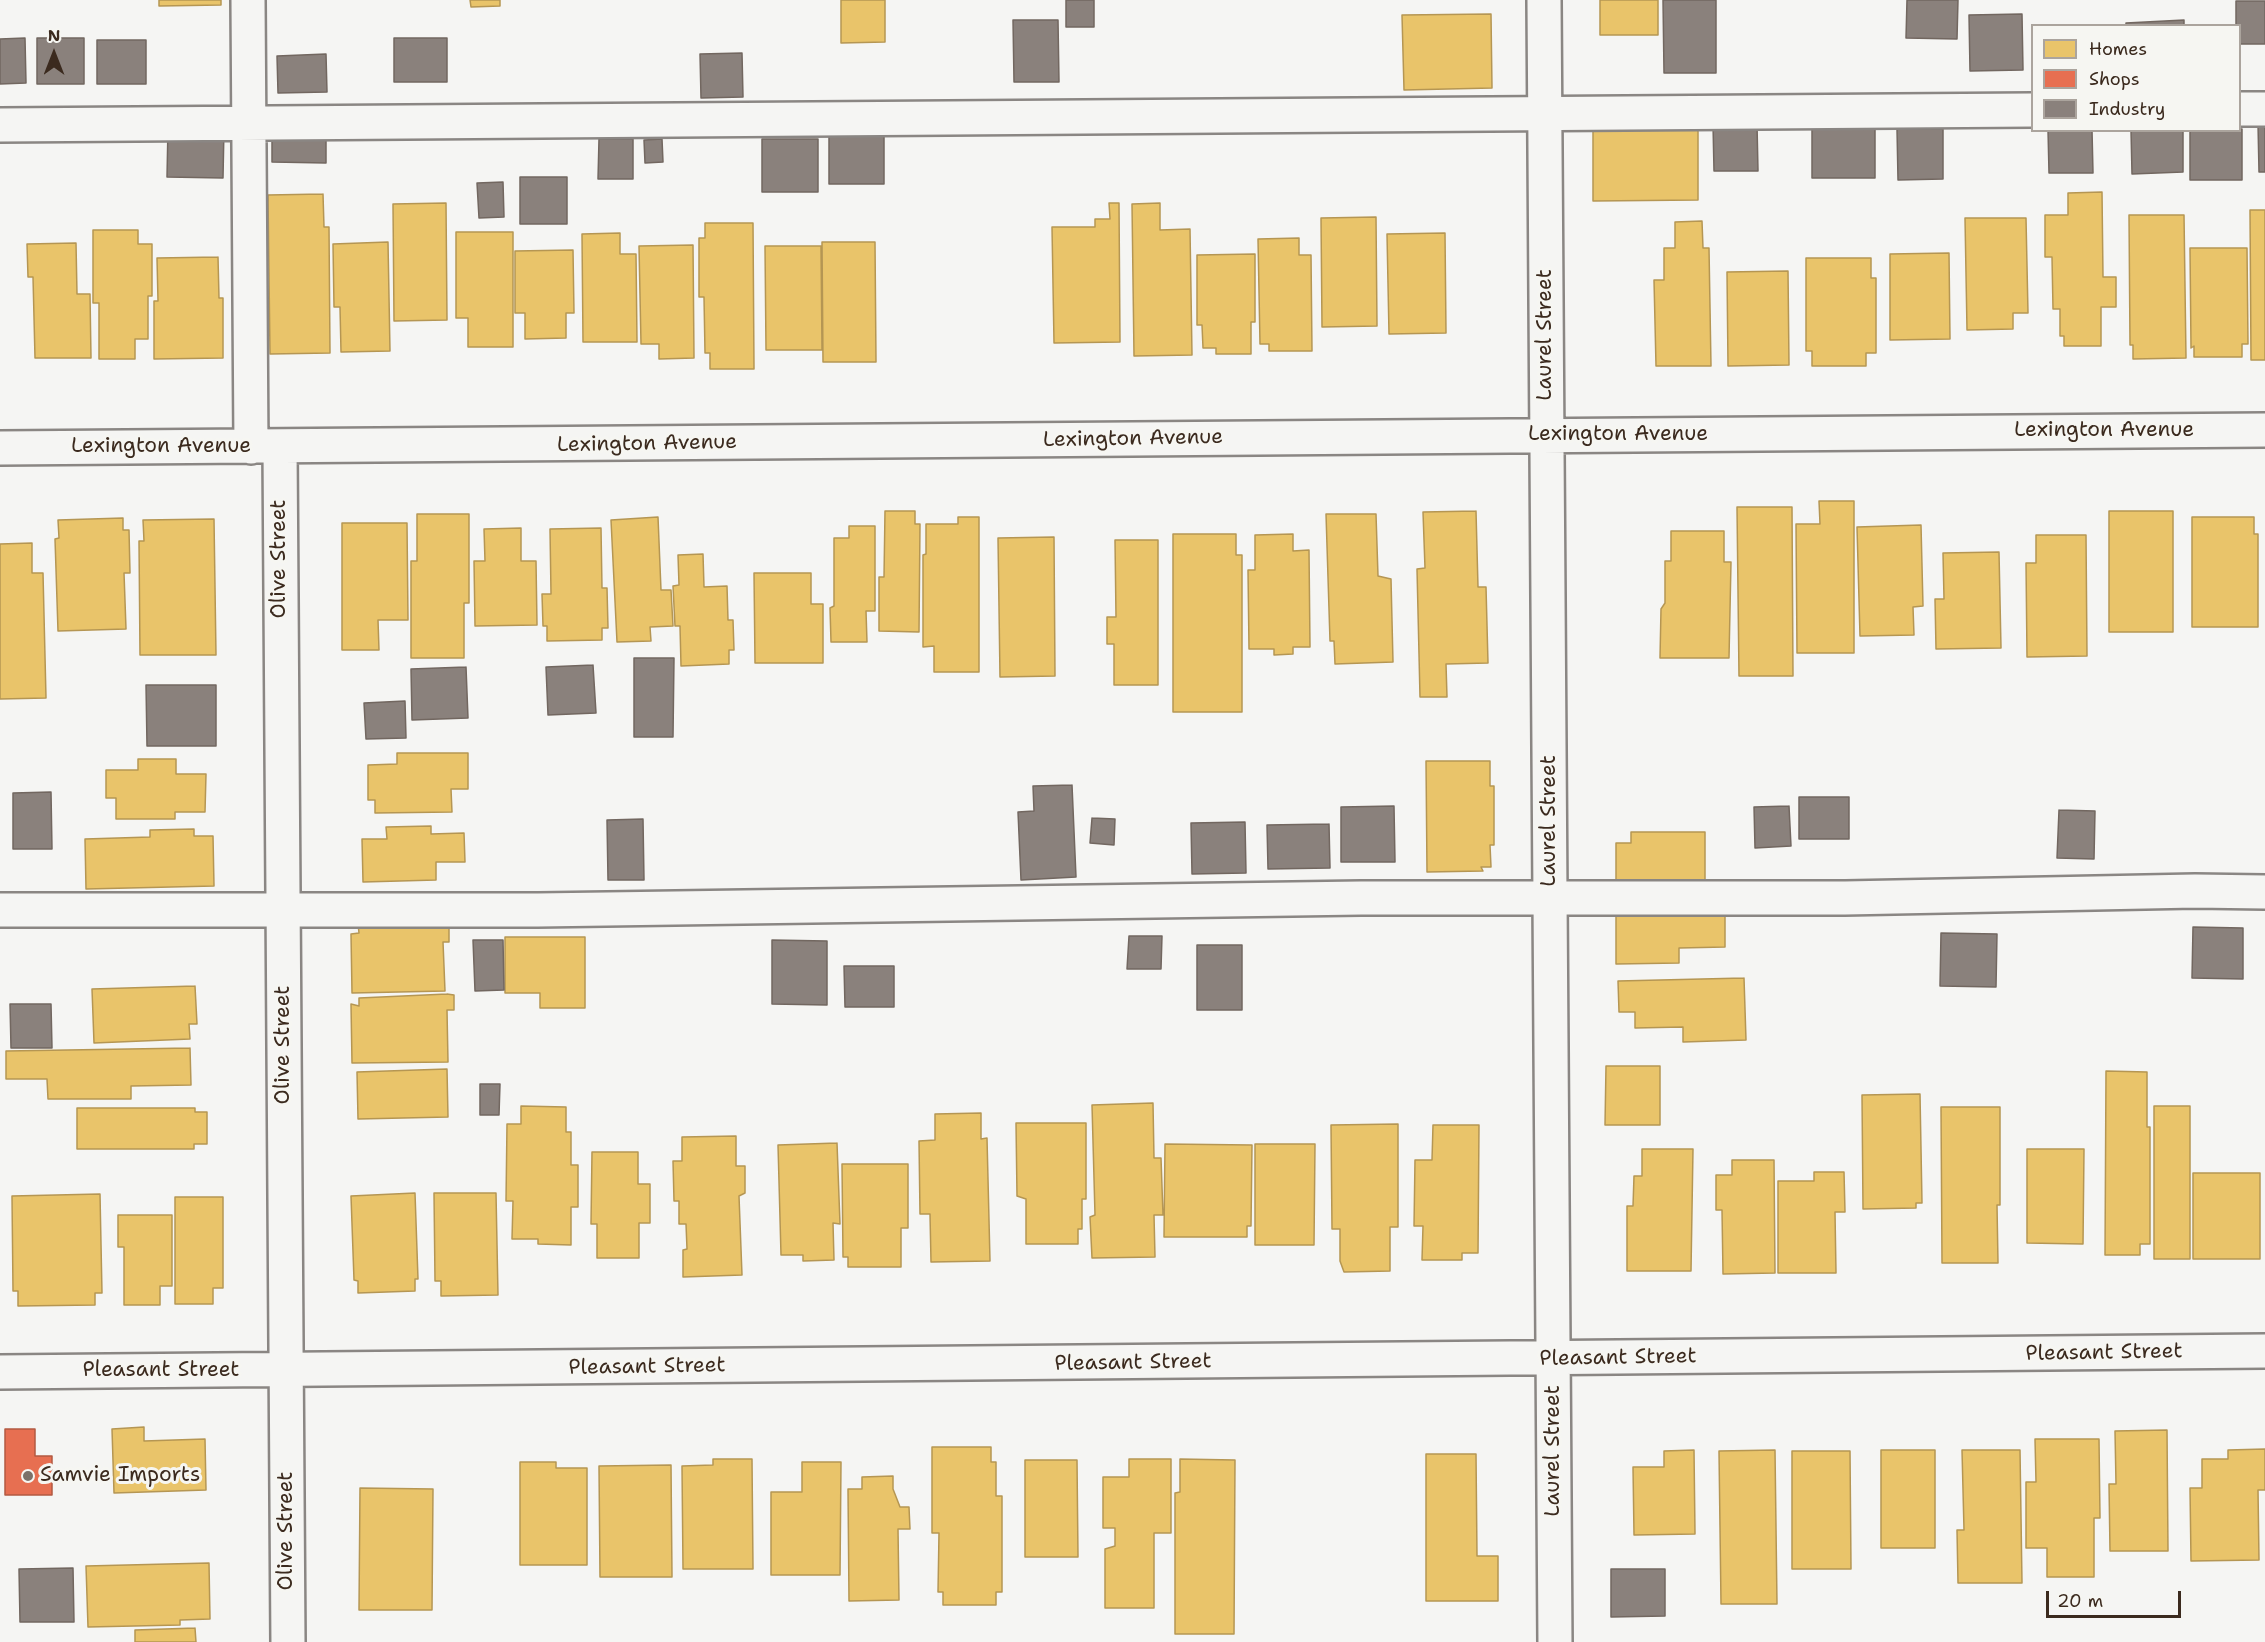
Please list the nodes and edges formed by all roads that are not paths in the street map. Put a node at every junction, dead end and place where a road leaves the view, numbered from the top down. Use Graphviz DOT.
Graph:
graph roads {
  1 [pos="248,0"];
  2 [pos="1544,0"];
  3 [pos="2241,109"];
  4 [pos="2265,109"];
  5 [pos="2031,110"];
  6 [pos="1544,114"];
  7 [pos="249,123"];
  8 [pos="0,125"];
  9 [pos="2265,430"];
  10 [pos="1547,436"];
  11 [pos="265,447"];
  12 [pos="0,448"];
  13 [pos="2265,892"];
  14 [pos="1550,898"];
  15 [pos="0,910"];
  16 [pos="283,910"];
  17 [pos="2265,1351"];
  18 [pos="1553,1359"];
  19 [pos="286,1370"];
  20 [pos="0,1372"];
  21 [pos="288,1642"];
  22 [pos="1555,1642"];
  1 -- 7 [label="street, Olive Street"];
  2 -- 6 [label="street, Laurel Street"];
  3 -- 4 [label="street"];
  5 -- 6 [label="street"];
  6 -- 7 [label="street"];
  6 -- 10 [label="street, Laurel Street"];
  7 -- 8 [label="street"];
  7 -- 11 [label="street, Olive Street"];
  9 -- 10 [label="street, Lexington Avenue"];
  10 -- 11 [label="street, Lexington Avenue"];
  10 -- 14 [label="street, Laurel Street"];
  11 -- 12 [label="street, Lexington Avenue"];
  11 -- 16 [label="street, Olive Street"];
  13 -- 14 [label="street"];
  14 -- 16 [label="street"];
  14 -- 18 [label="street, Laurel Street"];
  15 -- 16 [label="street"];
  16 -- 19 [label="street, Olive Street"];
  17 -- 18 [label="street, Pleasant Street"];
  18 -- 19 [label="street, Pleasant Street"];
  18 -- 22 [label="street, Laurel Street"];
  19 -- 20 [label="street, Pleasant Street"];
  19 -- 21 [label="street, Olive Street"];
}
